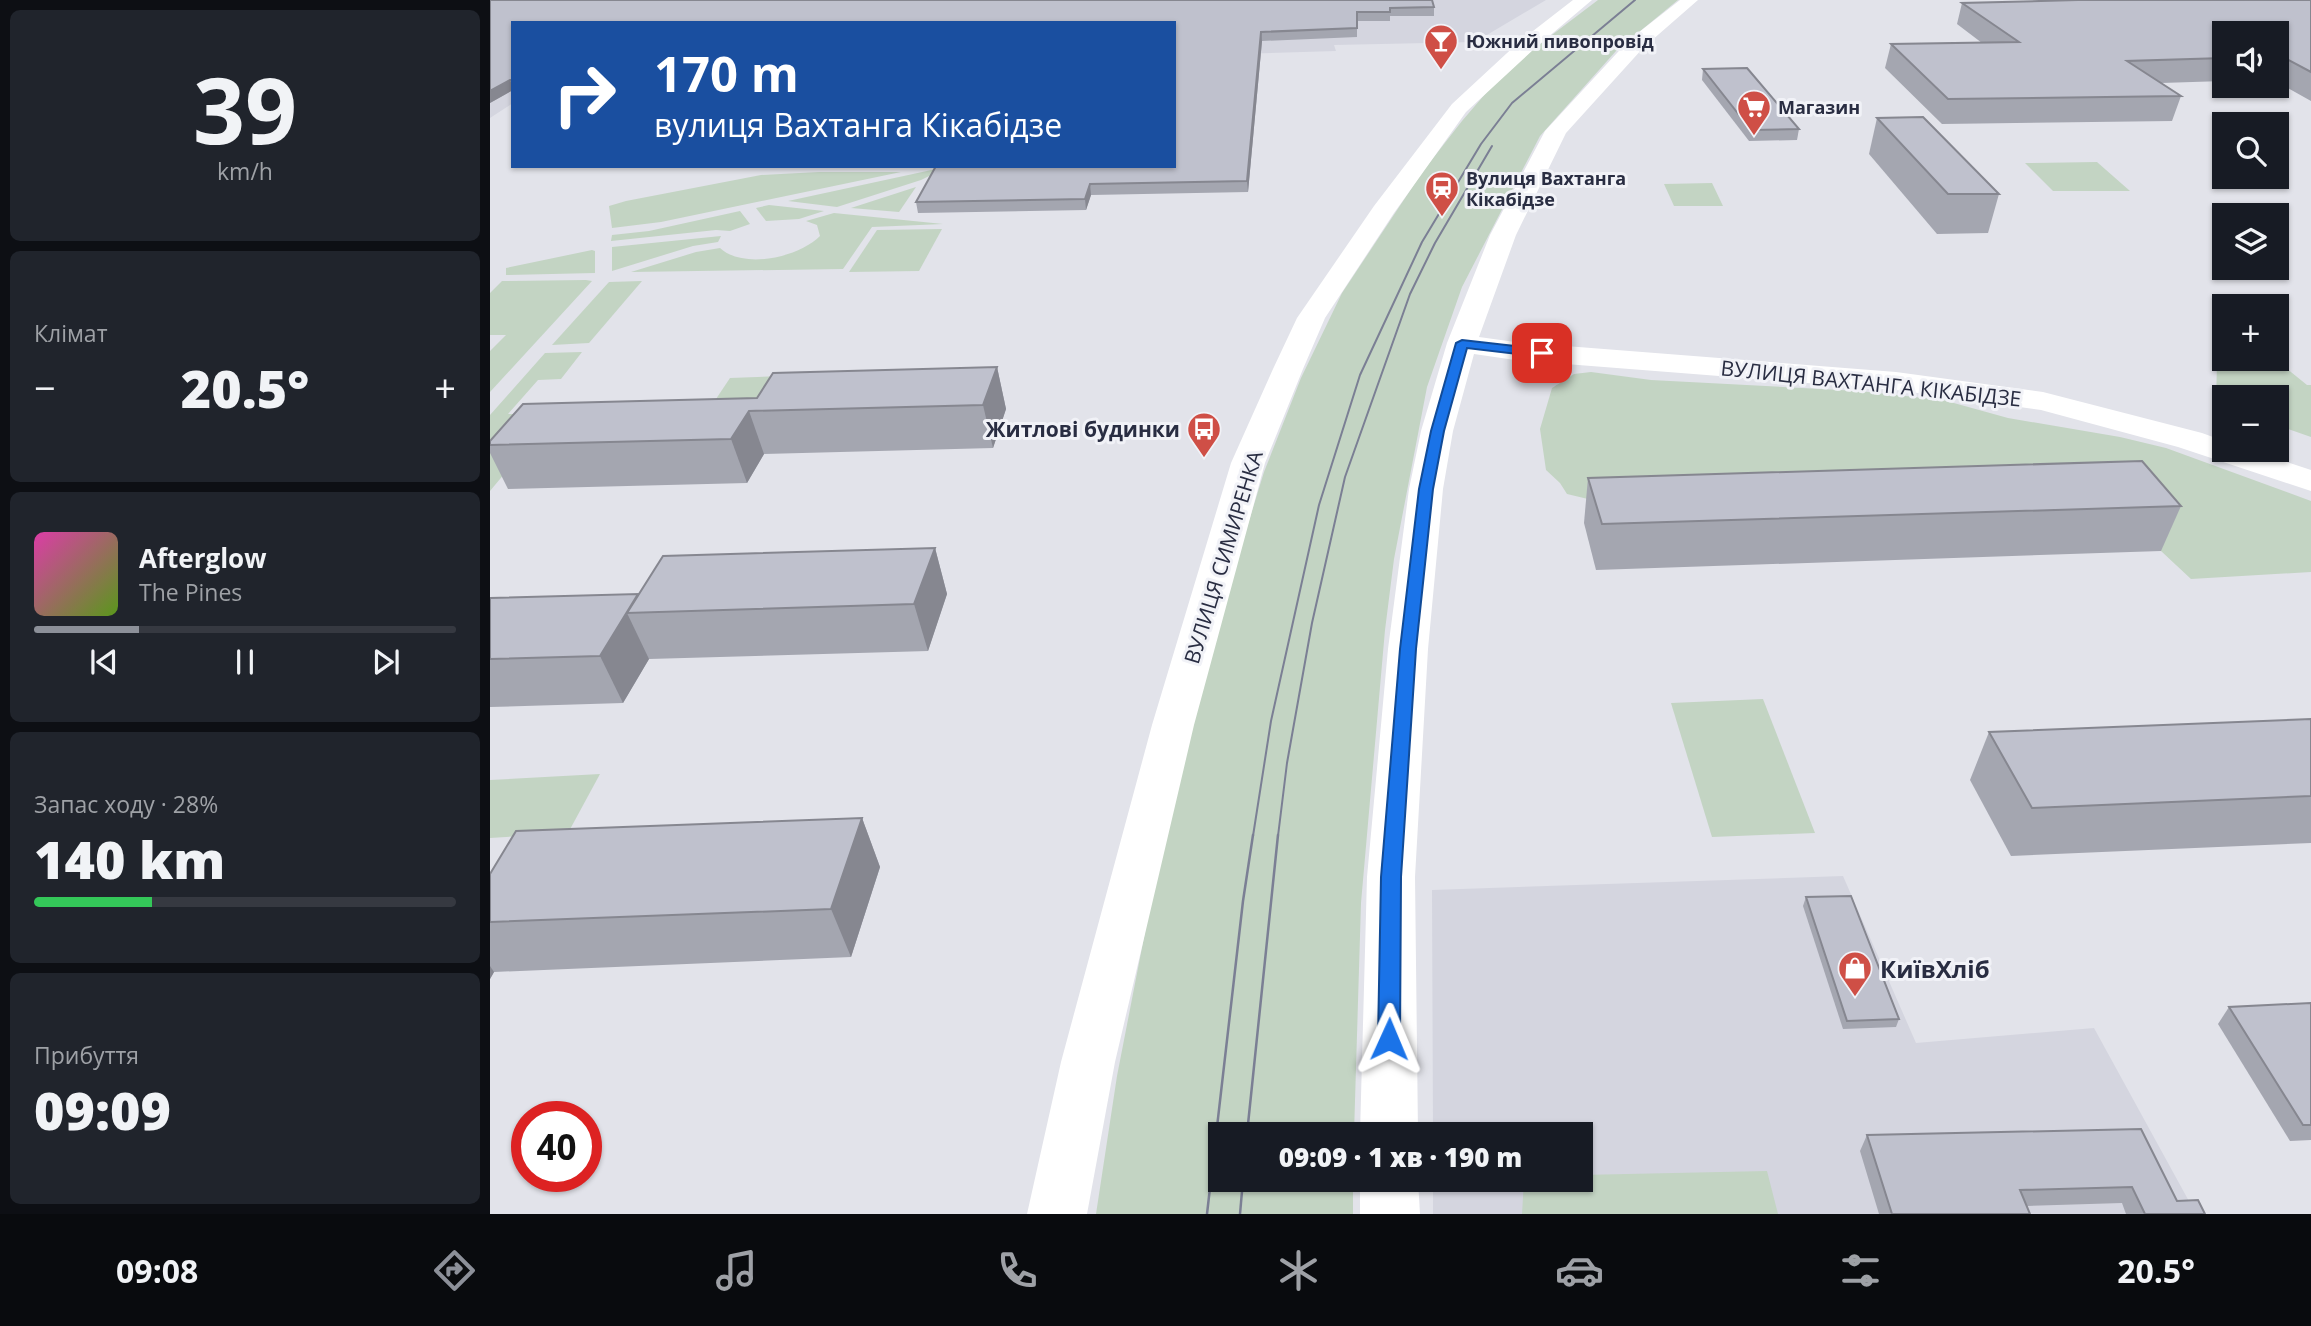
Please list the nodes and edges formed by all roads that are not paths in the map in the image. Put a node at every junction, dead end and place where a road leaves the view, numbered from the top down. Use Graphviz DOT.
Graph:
graph roads {
  1 [pos="1584,0"];
  2 [pos="1690,0"];
  3 [pos="1462,343"];
  4 [pos="2311,481"];
  5 [pos="1389,1122"];
  6 [pos="1389,1192"];
  7 [pos="1057,1214"];
  8 [pos="1390,1214"];
  1 -- 7 [label="street, ВУЛИЦЯ СИМИРЕНКА"];
  2 -- 3 [label="street"];
  3 -- 4 [label="street, ВУЛИЦЯ ВАХТАНГА КІКАБІДЗЕ"];
  3 -- 5 [label="street"];
  6 -- 8 [label="street"];
}
